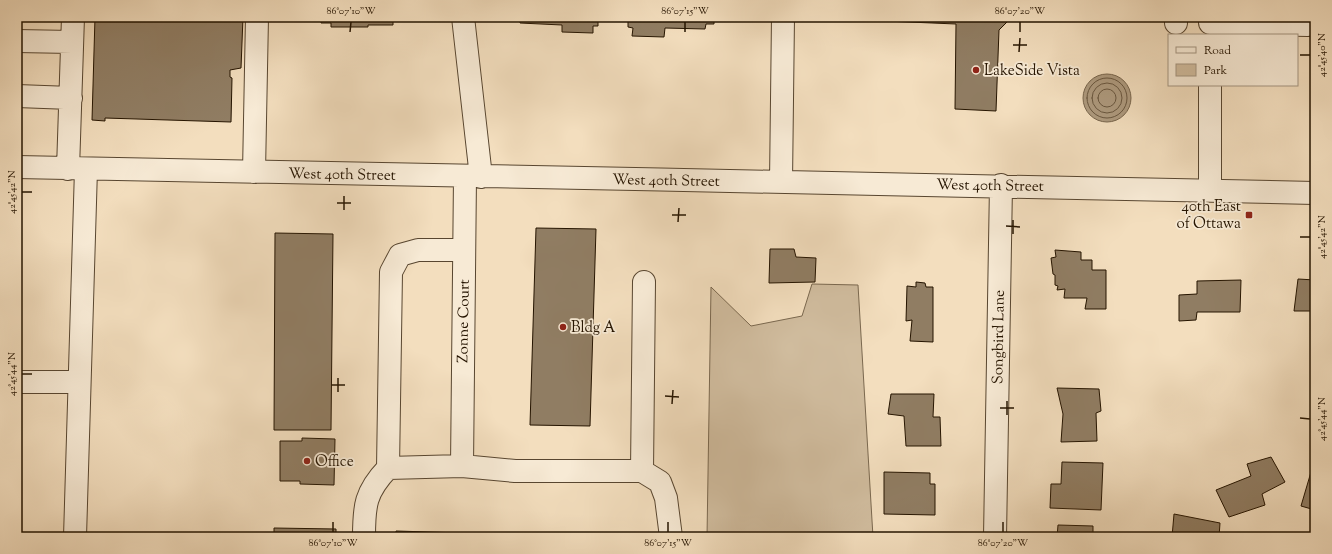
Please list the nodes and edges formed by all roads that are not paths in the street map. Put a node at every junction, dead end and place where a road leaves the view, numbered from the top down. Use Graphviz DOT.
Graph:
graph roads {
  1 [pos="73,17"];
  2 [pos="257,17"];
  3 [pos="463,17"];
  4 [pos="783,17"];
  5 [pos="1307,17"];
  6 [pos="1210,25"];
  7 [pos="17,41"];
  8 [pos="72,42"];
  9 [pos="1210,86"];
  10 [pos="17,96"];
  11 [pos="71,98"];
  12 [pos="17,167"];
  13 [pos="77,169"];
  14 [pos="254,172"];
  15 [pos="473,177"];
  16 [pos="781,182"];
  17 [pos="1001,185"];
  18 [pos="1210,190"];
  19 [pos="1315,192"];
  20 [pos="464,250"];
  21 [pos="644,282"];
  22 [pos="17,382"];
  23 [pos="79,382"];
  24 [pos="462,466"];
  25 [pos="388,468"];
  26 [pos="642,471"];
  27 [pos="75,537"];
  28 [pos="364,537"];
  29 [pos="671,537"];
  30 [pos="995,537"];
  1 -- 8 [label="street"];
  2 -- 14 [label="street"];
  3 -- 15 [label="street, Zonne Court"];
  4 -- 16 [label="street"];
  5 -- 6 [label="street"];
  7 -- 8 [label="street"];
  8 -- 11 [label="street"];
  9 -- 18 [label="street"];
  10 -- 11 [label="street"];
  11 -- 13 [label="street"];
  12 -- 13 [label="street, West 40th Street"];
  13 -- 14 [label="street, West 40th Street"];
  13 -- 23 [label="street"];
  14 -- 15 [label="street, West 40th Street"];
  15 -- 16 [label="street, West 40th Street"];
  15 -- 20 [label="street, Zonne Court"];
  16 -- 17 [label="street, West 40th Street"];
  17 -- 18 [label="street, West 40th Street"];
  17 -- 30 [label="street, Songbird Lane"];
  18 -- 19 [label="street, West 40th Street"];
  20 -- 24 [label="street, Zonne Court"];
  20 -- 25 [label="street"];
  21 -- 26 [label="street"];
  22 -- 23 [label="street"];
  23 -- 27 [label="street"];
  24 -- 25 [label="street"];
  24 -- 26 [label="street"];
  25 -- 28 [label="street"];
  26 -- 29 [label="street"];
}
